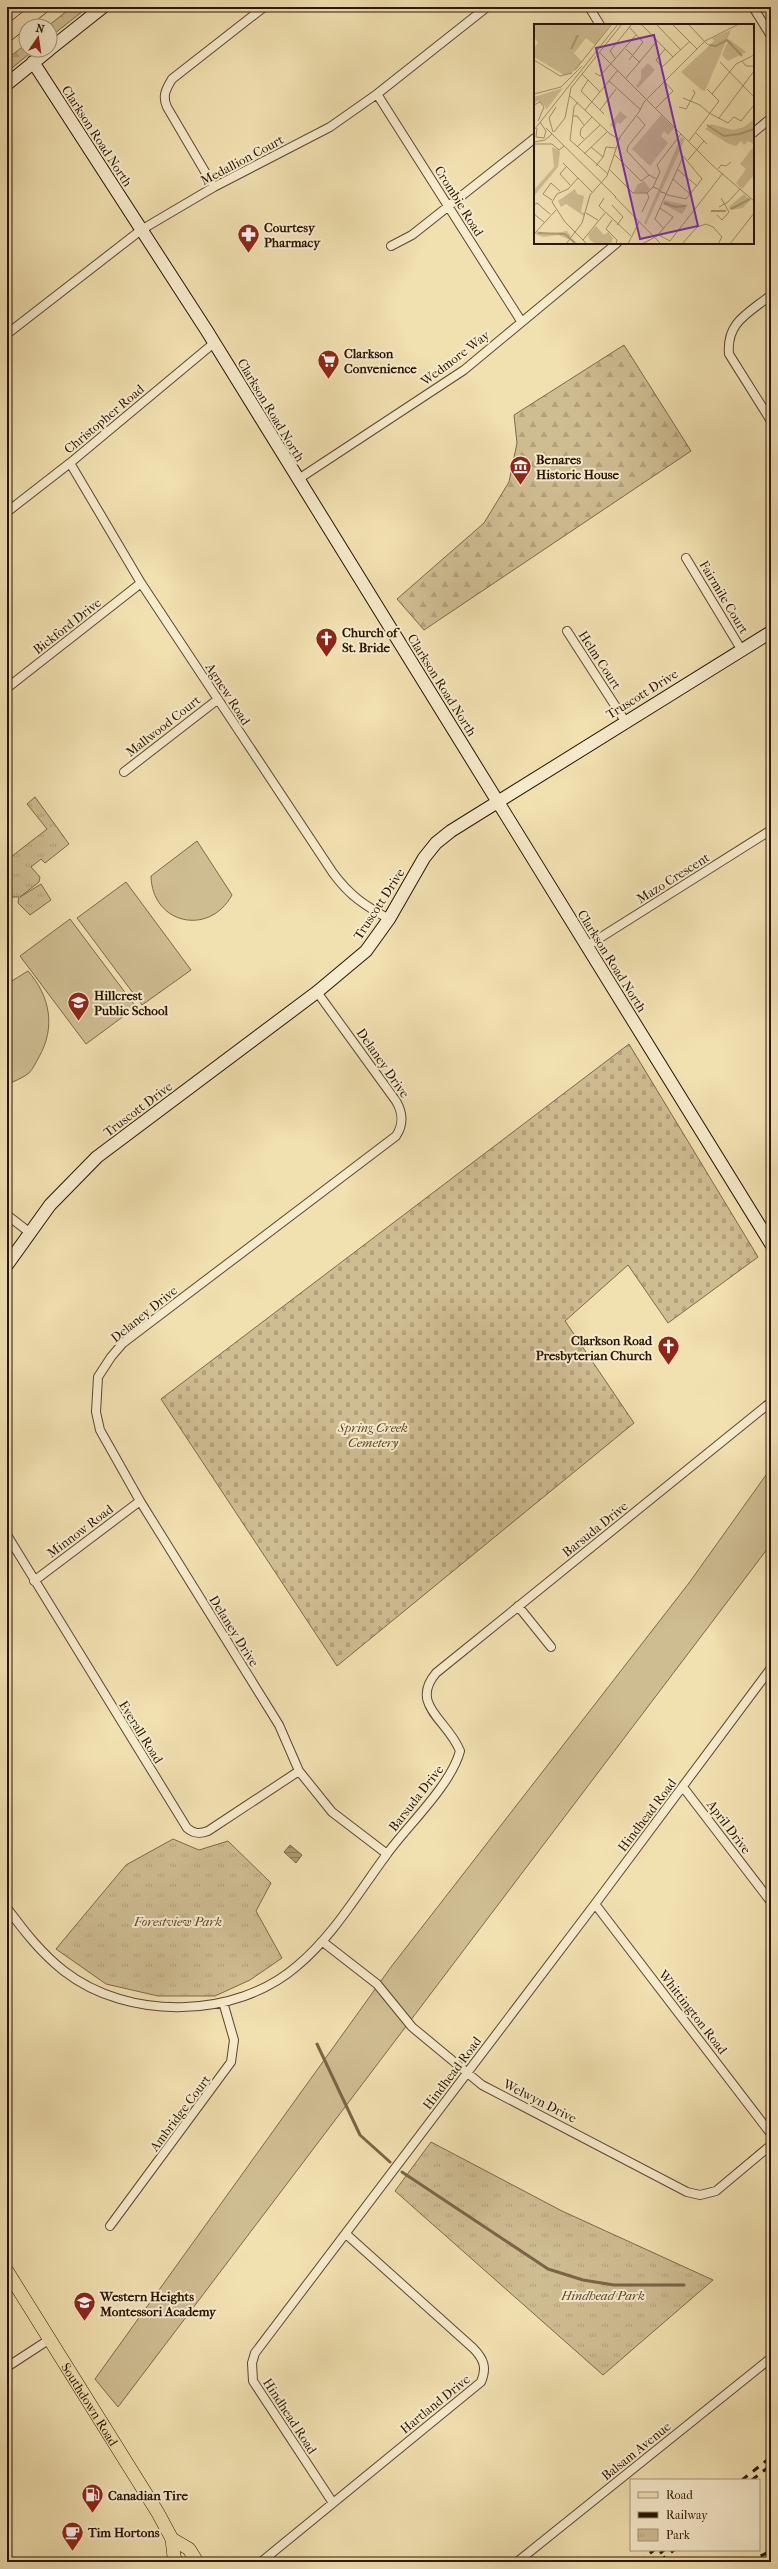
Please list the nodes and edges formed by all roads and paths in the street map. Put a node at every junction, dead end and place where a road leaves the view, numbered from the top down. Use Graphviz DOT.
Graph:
graph roads {
  1 [pos="41,7"];
  2 [pos="104,7"];
  3 [pos="264,7"];
  4 [pos="487,7"];
  5 [pos="589,7"];
  6 [pos="753,7"];
  7 [pos="599,24"];
  8 [pos="7,34"];
  9 [pos="771,36"];
  10 [pos="58,43"];
  11 [pos="38,58"];
  12 [pos="33,62"];
  13 [pos="7,84"];
  14 [pos="377,94"];
  15 [pos="771,118"];
  16 [pos="754,132"];
  17 [pos="534,139"];
  18 [pos="214,187"];
  19 [pos="447,205"];
  20 [pos="141,230"];
  21 [pos="616,244"];
  22 [pos="391,246"];
  23 [pos="771,295"];
  24 [pos="521,321"];
  25 [pos="7,334"];
  26 [pos="214,343"];
  27 [pos="771,421"];
  28 [pos="70,463"];
  29 [pos="297,480"];
  30 [pos="7,512"];
  31 [pos="686,558"];
  32 [pos="141,583"];
  33 [pos="567,631"];
  34 [pos="771,632"];
  35 [pos="741,649"];
  36 [pos="7,688"];
  37 [pos="217,700"];
  38 [pos="625,721"];
  39 [pos="124,772"];
  40 [pos="498,801"];
  41 [pos="771,830"];
  42 [pos="389,919"];
  43 [pos="587,946"];
  44 [pos="317,992"];
  45 [pos="7,1215"];
  46 [pos="29,1232"];
  47 [pos="771,1244"];
  48 [pos="7,1265"];
  49 [pos="771,1402"];
  50 [pos="140,1501"];
  51 [pos="7,1535"];
  52 [pos="34,1581"];
  53 [pos="518,1606"];
  54 [pos="551,1647"];
  55 [pos="771,1668"];
  56 [pos="299,1772"];
  57 [pos="683,1787"];
  58 [pos="387,1854"];
  59 [pos="771,1902"];
  60 [pos="595,1904"];
  61 [pos="7,1908"];
  62 [pos="323,1942"];
  63 [pos="223,2002"];
  64 [pos="466,2073"];
  65 [pos="771,2134"];
  66 [pos="771,2145"];
  67 [pos="110,2226"];
  68 [pos="346,2234"];
  69 [pos="7,2271"];
  70 [pos="50,2339"];
  71 [pos="771,2358"];
  72 [pos="7,2368"];
  73 [pos="332,2503"];
  74 [pos="172,2539"];
  75 [pos="177,2562"];
  76 [pos="197,2562"];
  77 [pos="261,2562"];
  78 [pos="517,2562"];
  1 -- 8 [label="highway"];
  2 -- 10 [label="street"];
  3 -- 18 [label="street"];
  4 -- 14 [label="street, Medallion Court"];
  5 -- 7 [label="street"];
  6 -- 9 [label="street"];
  11 -- 12 [label="street"];
  12 -- 13 [label="street"];
  12 -- 20 [label="street, Clarkson Road North"];
  14 -- 18 [label="street, Medallion Court"];
  14 -- 19 [label="street, Crombie Road"];
  15 -- 16 [label="street"];
  17 -- 19 [label="street"];
  18 -- 20 [label="street, Medallion Court"];
  19 -- 22 [label="street"];
  19 -- 24 [label="street, Crombie Road"];
  20 -- 25 [label="street, Medallion Court"];
  20 -- 26 [label="street, Clarkson Road North"];
  21 -- 24 [label="street, Wedmore Way"];
  23 -- 27 [label="street"];
  24 -- 29 [label="street, Wedmore Way"];
  26 -- 28 [label="street, Christopher Road"];
  26 -- 29 [label="street, Clarkson Road North"];
  28 -- 30 [label="street, Christopher Road"];
  28 -- 32 [label="street, Agnew Road"];
  29 -- 40 [label="street, Clarkson Road North"];
  31 -- 35 [label="street, Fairmile Court"];
  32 -- 36 [label="street, Bickford Drive"];
  32 -- 37 [label="street, Agnew Road"];
  33 -- 38 [label="street, Helm Court"];
  34 -- 35 [label="street, Truscott Drive"];
  35 -- 38 [label="street, Truscott Drive"];
  37 -- 39 [label="street, Mallwood Court"];
  37 -- 42 [label="street, Agnew Road"];
  38 -- 40 [label="street, Truscott Drive"];
  40 -- 42 [label="street, Truscott Drive"];
  40 -- 43 [label="street, Clarkson Road North"];
  41 -- 43 [label="street, Mazo Crescent"];
  42 -- 44 [label="street, Truscott Drive"];
  43 -- 47 [label="street, Clarkson Road North"];
  44 -- 46 [label="street, Truscott Drive"];
  44 -- 50 [label="street, Delaney Drive"];
  45 -- 46 [label="street"];
  46 -- 48 [label="street, Truscott Drive"];
  49 -- 53 [label="street, Barsuda Drive"];
  50 -- 52 [label="street, Minnow Road"];
  50 -- 56 [label="street, Delaney Drive"];
  51 -- 52 [label="street, Everall Road"];
  52 -- 56 [label="street, Everall Road"];
  53 -- 54 [label="street"];
  53 -- 58 [label="street, Barsuda Drive"];
  55 -- 57 [label="street, Hindhead Road"];
  56 -- 58 [label="street, Delaney Drive"];
  57 -- 59 [label="street, April Drive"];
  57 -- 60 [label="street, Hindhead Road"];
  58 -- 62 [label="street, Barsuda Drive"];
  60 -- 64 [label="street, Hindhead Road"];
  60 -- 65 [label="street, Whittington Road"];
  61 -- 63 [label="street, Barsuda Drive"];
  62 -- 63 [label="street, Barsuda Drive"];
  62 -- 64 [label="street, Welwyn Drive"];
  63 -- 67 [label="street, Ambridge Court"];
  64 -- 66 [label="street, Welwyn Drive"];
  64 -- 68 [label="street, Hindhead Road"];
  68 -- 73 [label="street, Hindhead Road"];
  68 -- 73 [label="street, Hartland Drive"];
  69 -- 70 [label="main road, Southdown Road"];
  70 -- 72 [label="street"];
  70 -- 74 [label="main road, Southdown Road"];
  71 -- 78 [label="street, Balsam Avenue"];
  73 -- 77 [label="street, Hartland Drive"];
  74 -- 75 [label="main road, Southdown Road"];
  74 -- 76 [label="main road, Southdown Road"];
}
